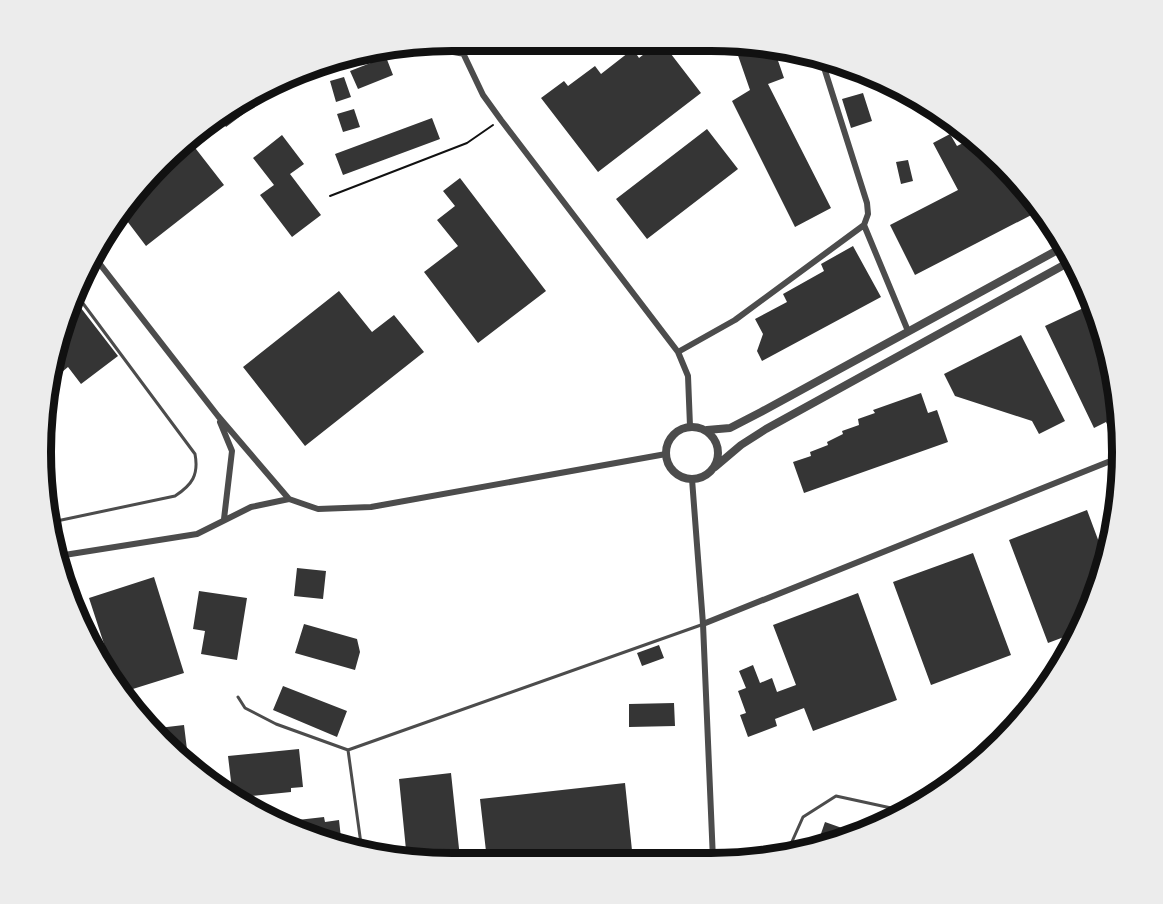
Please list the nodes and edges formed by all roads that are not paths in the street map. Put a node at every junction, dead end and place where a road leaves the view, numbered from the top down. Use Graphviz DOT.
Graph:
graph roads {
  1 [pos="450,51"];
  2 [pos="467,51"];
  3 [pos="463,53"];
  4 [pos="823,67"];
  5 [pos="864,225"];
  6 [pos="1057,250"];
  7 [pos="99,263"];
  8 [pos="1065,264"];
  9 [pos="81,301"];
  10 [pos="908,331"];
  11 [pos="678,352"];
  12 [pos="218,416"];
  13 [pos="690,426"];
  14 [pos="707,430"];
  15 [pos="666,454"];
  16 [pos="1112,463"];
  17 [pos="715,467"];
  18 [pos="692,479"];
  19 [pos="289,499"];
  20 [pos="224,519"];
  21 [pos="57,521"];
  22 [pos="65,555"];
  23 [pos="703,624"];
  24 [pos="238,697"];
  25 [pos="348,750"];
  26 [pos="894,809"];
  27 [pos="361,842"];
  28 [pos="791,845"];
  29 [pos="713,853"];
  1 -- 3 [label="street"];
  2 -- 3 [label="street"];
  3 -- 11 [label="street"];
  4 -- 5 [label="street"];
  5 -- 10 [label="street"];
  5 -- 11 [label="street"];
  6 -- 10 [label="street"];
  7 -- 12 [label="street"];
  8 -- 17 [label="street"];
  9 -- 21 [label="lane"];
  10 -- 14 [label="street"];
  11 -- 13 [label="street"];
  12 -- 19 [label="street"];
  12 -- 20 [label="street"];
  13 -- 14 [label="street"];
  13 -- 15 [label="street"];
  14 -- 17 [label="street"];
  15 -- 18 [label="street"];
  15 -- 19 [label="street"];
  16 -- 23 [label="street"];
  17 -- 18 [label="street"];
  18 -- 23 [label="street"];
  19 -- 20 [label="street"];
  20 -- 22 [label="street"];
  23 -- 25 [label="lane"];
  23 -- 29 [label="street"];
  24 -- 25 [label="lane"];
  25 -- 27 [label="lane"];
  26 -- 28 [label="lane"];
}
